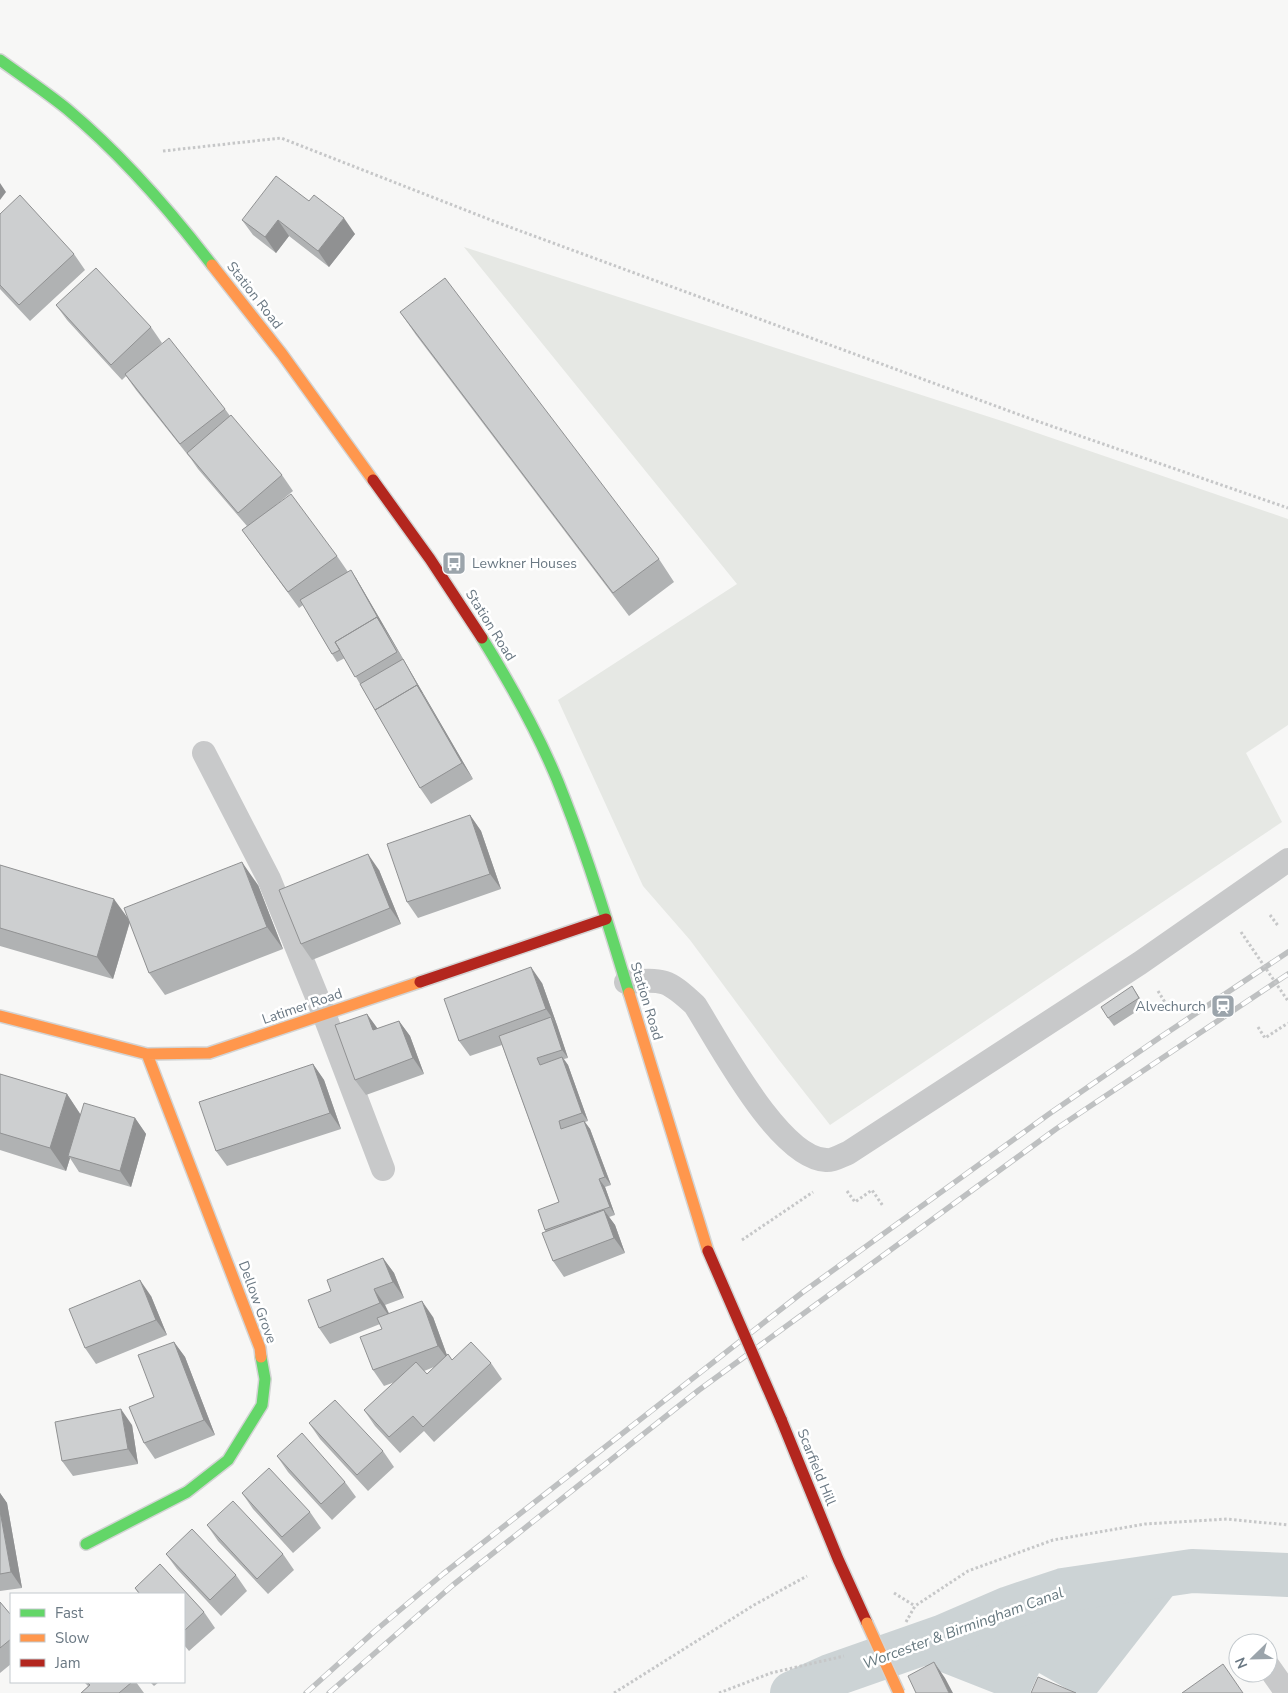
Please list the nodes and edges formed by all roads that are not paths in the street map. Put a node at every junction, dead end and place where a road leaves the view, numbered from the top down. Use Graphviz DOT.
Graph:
graph roads {
  1 [pos="0,60"];
  2 [pos="204,752"];
  3 [pos="1288,860"];
  4 [pos="606,919"];
  5 [pos="626,982"];
  6 [pos="324,1014"];
  7 [pos="0,1016"];
  8 [pos="147,1054"];
  9 [pos="384,1169"];
  10 [pos="708,1251"];
  11 [pos="86,1544"];
  12 [pos="1278,1680"];
  13 [pos="899,1693"];
  14 [pos="1287,1693"];
  1 -- 4 [label="street, Station Road"];
  2 -- 6 [label="lane"];
  3 -- 5 [label="lane"];
  4 -- 5 [label="street, Station Road"];
  4 -- 6 [label="street, Latimer Road"];
  5 -- 10 [label="street, Station Road"];
  6 -- 8 [label="street, Latimer Road"];
  6 -- 9 [label="lane"];
  7 -- 8 [label="street, Latimer Road"];
  8 -- 11 [label="street, Dellow Grove"];
  10 -- 13 [label="street, Scarfield Hill, bridge"];
  12 -- 14 [label="lane"];
}
